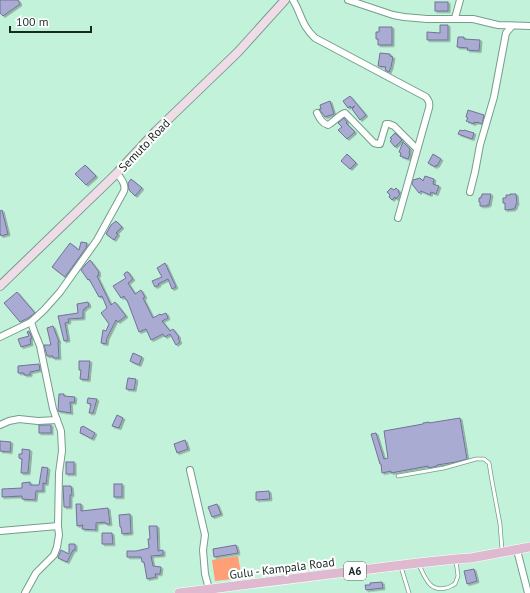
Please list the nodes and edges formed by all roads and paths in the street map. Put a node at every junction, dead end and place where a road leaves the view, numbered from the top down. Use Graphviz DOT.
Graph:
graph roads {
  1 [pos="293,0"];
  2 [pos="348,0"];
  3 [pos="460,0"];
  4 [pos="282,1"];
  5 [pos="455,18"];
  6 [pos="512,26"];
  7 [pos="530,26"];
  8 [pos="318,113"];
  9 [pos="417,149"];
  10 [pos="117,173"];
  11 [pos="470,192"];
  12 [pos="398,218"];
  13 [pos="0,286"];
  14 [pos="31,322"];
  15 [pos="0,337"];
  16 [pos="57,420"];
  17 [pos="0,425"];
  18 [pos="190,470"];
  19 [pos="398,476"];
  20 [pos="58,526"];
  21 [pos="0,531"];
  22 [pos="530,547"];
  23 [pos="516,550"];
  24 [pos="502,552"];
  25 [pos="456,559"];
  26 [pos="418,563"];
  27 [pos="401,566"];
  28 [pos="209,589"];
  29 [pos="25,593"];
  30 [pos="179,593"];
  31 [pos="409,593"];
  32 [pos="528,593"];
  1 -- 9 [label="street"];
  2 -- 5 [label="street"];
  3 -- 5 [label="street"];
  4 -- 10 [label="main road, Semuto Road"];
  5 -- 6 [label="street"];
  6 -- 7 [label="street"];
  6 -- 11 [label="street"];
  8 -- 9 [label="street"];
  9 -- 12 [label="street"];
  10 -- 13 [label="main road, Semuto Road"];
  10 -- 14 [label="street"];
  14 -- 15 [label="street"];
  14 -- 16 [label="street"];
  16 -- 17 [label="street"];
  16 -- 20 [label="street"];
  18 -- 28 [label="street"];
  19 -- 24 [label="lane"];
  20 -- 21 [label="street"];
  20 -- 29 [label="street"];
  22 -- 23 [label="main road, Gulu - Kampala Road / A6"];
  23 -- 24 [label="main road, Gulu - Kampala Road / A6"];
  23 -- 32 [label="street"];
  24 -- 25 [label="main road, Gulu - Kampala Road / A6"];
  25 -- 26 [label="main road, Gulu - Kampala Road / A6"];
  25 -- 26 [label="lane"];
  26 -- 27 [label="main road, Gulu - Kampala Road / A6"];
  27 -- 28 [label="main road, Gulu - Kampala Road / A6"];
  27 -- 31 [label="lane"];
  28 -- 30 [label="main road, Gulu - Kampala Road / A6"];
}
